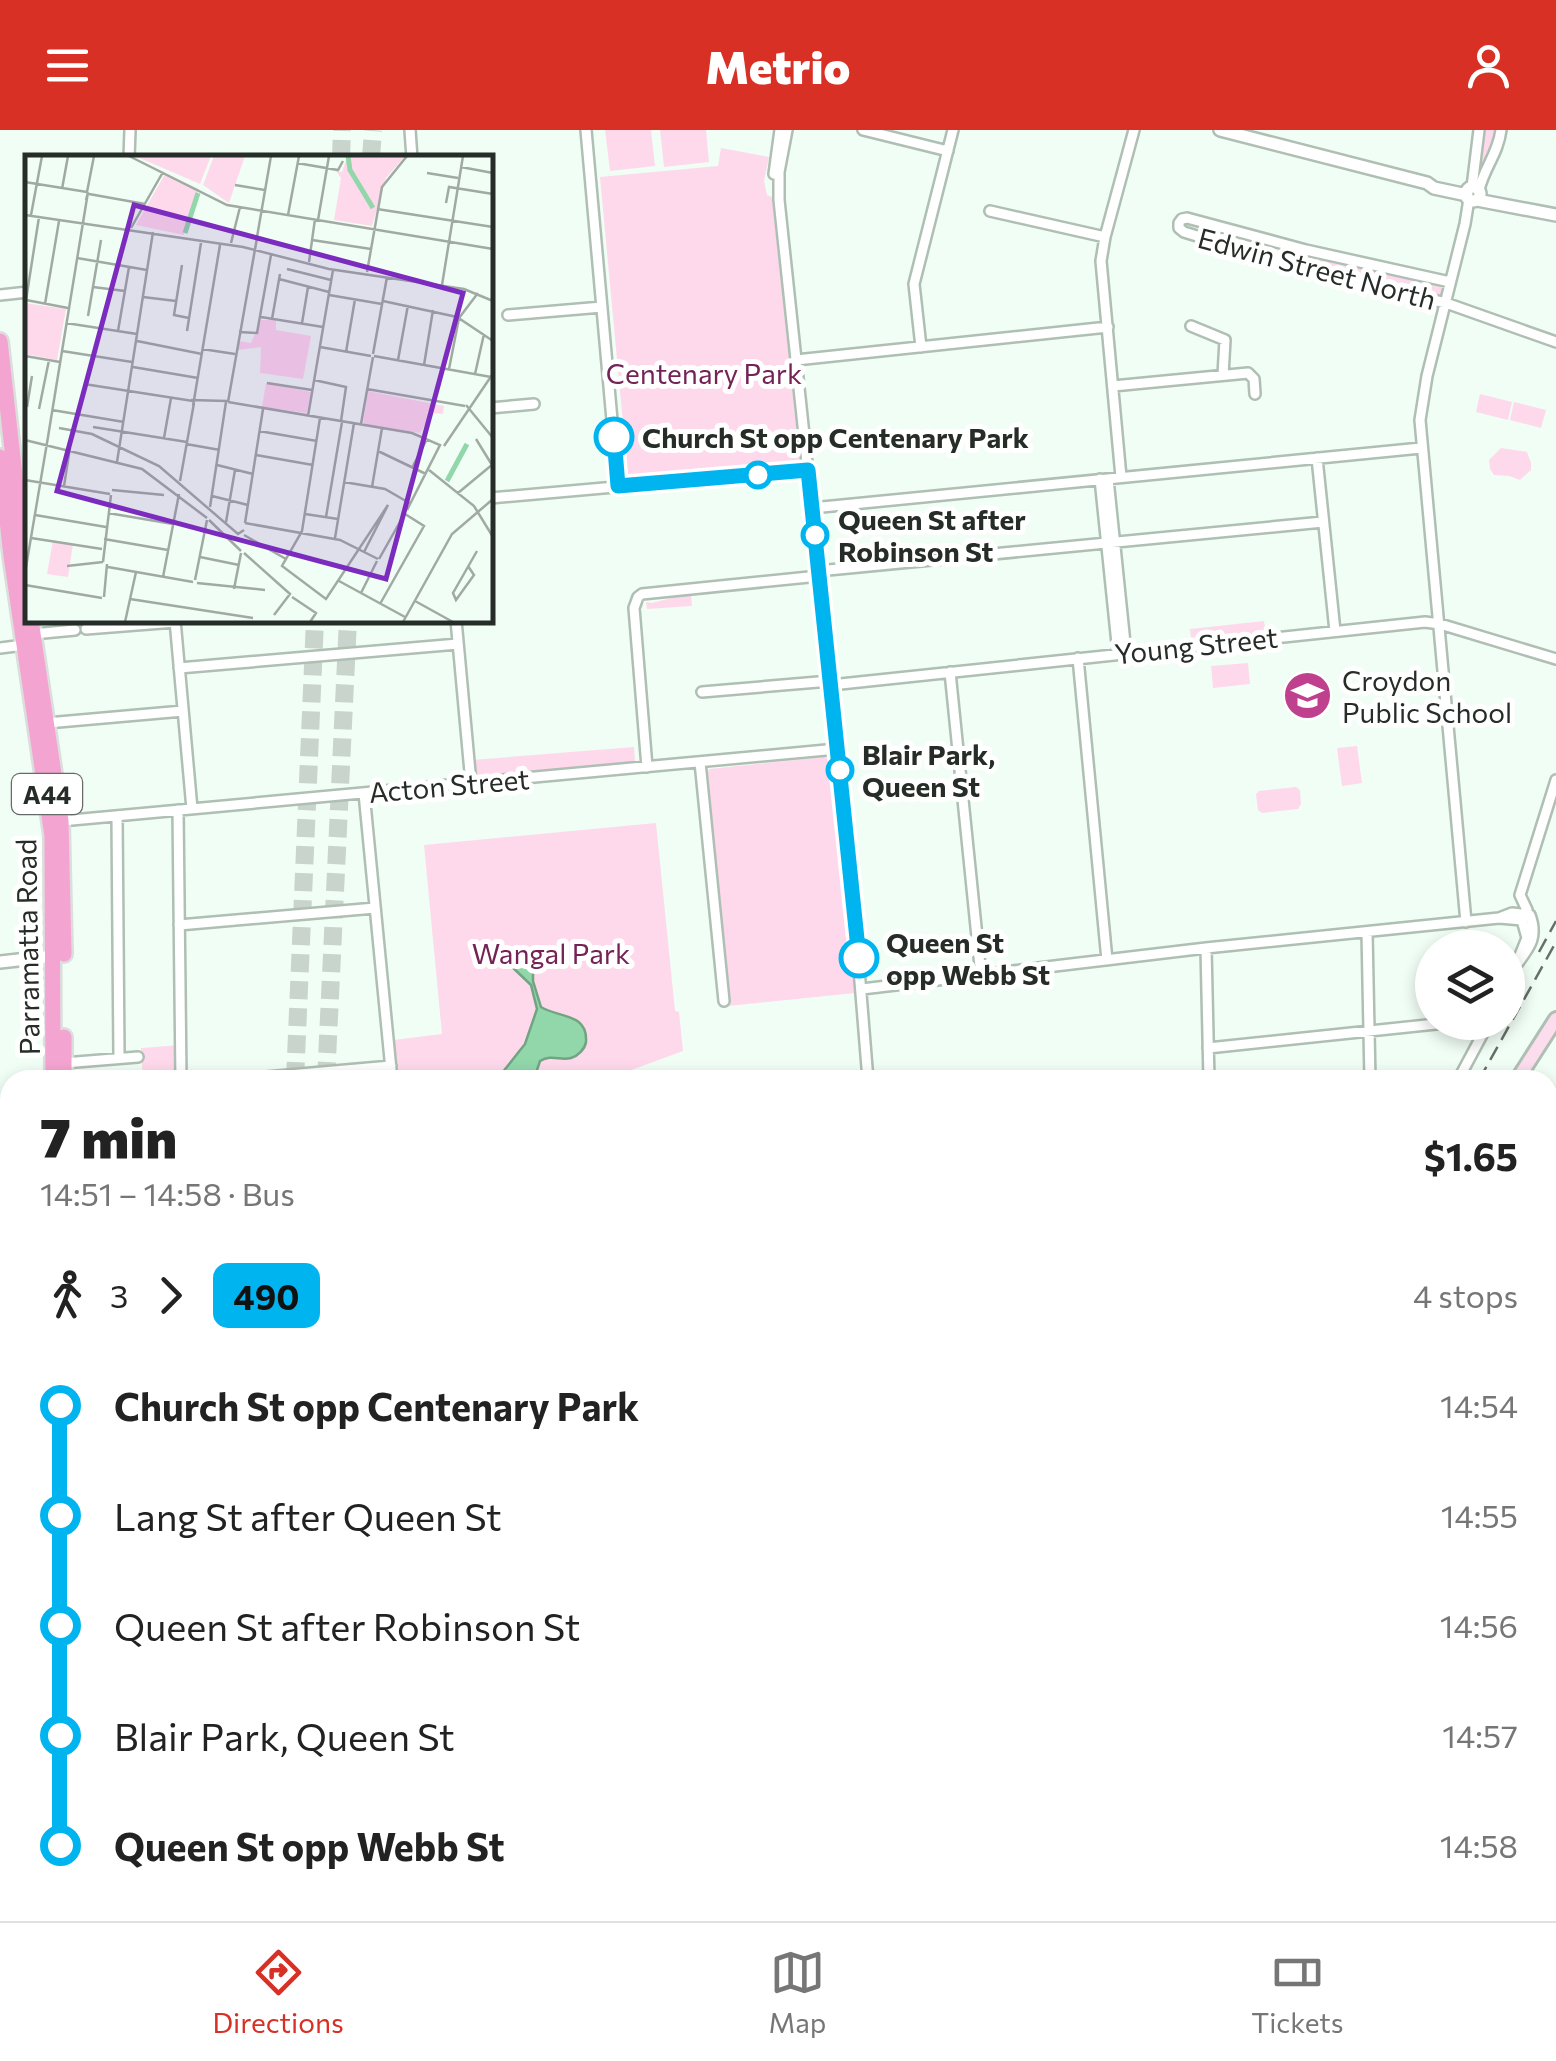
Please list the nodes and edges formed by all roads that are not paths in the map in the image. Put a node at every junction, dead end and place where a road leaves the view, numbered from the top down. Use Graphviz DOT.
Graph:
graph roads {
  1 [pos="130,130"];
  2 [pos="410,130"];
  3 [pos="586,130"];
  4 [pos="783,130"];
  5 [pos="863,130"];
  6 [pos="953,130"];
  7 [pos="1134,130"];
  8 [pos="1220,130"];
  9 [pos="1479,130"];
  10 [pos="1501,130"];
  11 [pos="948,151"];
  12 [pos="129,155"];
  13 [pos="412,155"];
  14 [pos="1473,194"];
  15 [pos="990,211"];
  16 [pos="1556,215"];
  17 [pos="1105,237"];
  18 [pos="1450,282"];
  19 [pos="25,292"];
  20 [pos="0,295"];
  21 [pos="1446,303"];
  22 [pos="602,306"];
  23 [pos="508,315"];
  24 [pos="1191,326"];
  25 [pos="1108,327"];
  26 [pos="0,341"];
  27 [pos="1556,342"];
  28 [pos="921,347"];
  29 [pos="796,360"];
  30 [pos="1223,376"];
  31 [pos="1114,386"];
  32 [pos="1255,394"];
  33 [pos="534,404"];
  34 [pos="492,408"];
  35 [pos="1421,448"];
  36 [pos="0,458"];
  37 [pos="1317,458"];
  38 [pos="808,470"];
  39 [pos="1120,478"];
  40 [pos="1104,479"];
  41 [pos="618,486"];
  42 [pos="492,498"];
  43 [pos="812,508"];
  44 [pos="1323,522"];
  45 [pos="24,538"];
  46 [pos="1111,543"];
  47 [pos="819,574"];
  48 [pos="25,609"];
  49 [pos="163,622"];
  50 [pos="175,622"];
  51 [pos="456,622"];
  52 [pos="1440,624"];
  53 [pos="1335,631"];
  54 [pos="29,633"];
  55 [pos="458,644"];
  56 [pos="0,648"];
  57 [pos="1122,653"];
  58 [pos="1078,658"];
  59 [pos="1556,660"];
  60 [pos="179,668"];
  61 [pos="950,672"];
  62 [pos="831,683"];
  63 [pos="702,692"];
  64 [pos="183,711"];
  65 [pos="47,723"];
  66 [pos="837,749"];
  67 [pos="700,762"];
  68 [pos="648,767"];
  69 [pos="1556,780"];
  70 [pos="471,784"];
  71 [pos="364,793"];
  72 [pos="192,809"];
  73 [pos="178,810"];
  74 [pos="117,816"];
  75 [pos="61,821"];
  76 [pos="376,908"];
  77 [pos="1524,917"];
  78 [pos="1466,922"];
  79 [pos="179,925"];
  80 [pos="1366,932"];
  81 [pos="1206,948"];
  82 [pos="1525,955"];
  83 [pos="54,956"];
  84 [pos="1107,960"];
  85 [pos="0,962"];
  86 [pos="981,976"];
  87 [pos="862,988"];
  88 [pos="724,1001"];
  89 [pos="1556,1020"];
  90 [pos="1415,1026"];
  91 [pos="1368,1031"];
  92 [pos="1479,1040"];
  93 [pos="1208,1048"];
  94 [pos="138,1057"];
  95 [pos="119,1058"];
  96 [pos="64,1062"];
  97 [pos="391,1066"];
  98 [pos="54,1070"];
  99 [pos="64,1070"];
  100 [pos="181,1070"];
  101 [pos="346,1070"];
  102 [pos="391,1070"];
  103 [pos="867,1070"];
  104 [pos="1209,1070"];
  105 [pos="1370,1070"];
  106 [pos="1463,1070"];
  107 [pos="1524,1070"];
  1 -- 12 [label="street"];
  2 -- 13 [label="street"];
  3 -- 22 [label="street"];
  4 -- 29 [label="street"];
  5 -- 11 [label="street"];
  6 -- 11 [label="street"];
  7 -- 17 [label="street"];
  8 -- 14 [label="street"];
  9 -- 14 [label="street"];
  10 -- 14 [label="street"];
  11 -- 28 [label="street"];
  14 -- 16 [label="street"];
  14 -- 18 [label="street"];
  15 -- 17 [label="street"];
  17 -- 25 [label="street"];
  18 -- 21 [label="street"];
  18 -- 21 [label="street, Edwin Street North"];
  19 -- 20 [label="street"];
  21 -- 27 [label="street, Edwin Street North"];
  21 -- 35 [label="street"];
  22 -- 23 [label="street"];
  22 -- 41 [label="street"];
  24 -- 30 [label="street"];
  25 -- 28 [label="street"];
  25 -- 31 [label="street"];
  26 -- 45 [label="highway"];
  28 -- 29 [label="street"];
  29 -- 38 [label="street"];
  30 -- 31 [label="street"];
  30 -- 32 [label="street"];
  31 -- 39 [label="street"];
  33 -- 34 [label="street"];
  35 -- 37 [label="street"];
  35 -- 52 [label="street"];
  36 -- 48 [label="highway, Parramatta Road / A44"];
  37 -- 39 [label="street"];
  37 -- 44 [label="street"];
  38 -- 41 [label="street"];
  38 -- 43 [label="street"];
  39 -- 40 [label="street"];
  40 -- 43 [label="street"];
  40 -- 46 [label="street"];
  41 -- 42 [label="street"];
  43 -- 47 [label="street"];
  44 -- 46 [label="street"];
  44 -- 53 [label="street"];
  46 -- 47 [label="street"];
  46 -- 57 [label="street"];
  47 -- 62 [label="street"];
  47 -- 68 [label="street"];
  49 -- 54 [label="street"];
  50 -- 60 [label="street"];
  51 -- 55 [label="street"];
  52 -- 53 [label="street, Young Street"];
  52 -- 59 [label="street, Young Street"];
  52 -- 78 [label="street"];
  53 -- 57 [label="street, Young Street"];
  54 -- 56 [label="street"];
  54 -- 65 [label="highway, Parramatta Road / A44"];
  54 -- 83 [label="highway, Parramatta Road / A44"];
  55 -- 60 [label="street"];
  55 -- 70 [label="street"];
  57 -- 58 [label="street, Young Street"];
  58 -- 61 [label="street, Young Street"];
  58 -- 84 [label="street"];
  60 -- 64 [label="street"];
  61 -- 62 [label="street, Young Street"];
  61 -- 86 [label="street"];
  62 -- 63 [label="street, Young Street"];
  62 -- 66 [label="street"];
  64 -- 65 [label="street"];
  64 -- 72 [label="street"];
  65 -- 75 [label="highway, Parramatta Road / A44"];
  66 -- 67 [label="street, Acton Street"];
  66 -- 87 [label="street"];
  67 -- 68 [label="street, Acton Street"];
  67 -- 88 [label="street"];
  68 -- 70 [label="street, Acton Street"];
  69 -- 77 [label="street"];
  70 -- 71 [label="street, Acton Street"];
  71 -- 72 [label="street, Acton Street"];
  71 -- 76 [label="street"];
  72 -- 73 [label="street, Acton Street"];
  73 -- 74 [label="street, Acton Street"];
  73 -- 79 [label="street"];
  74 -- 75 [label="street, Acton Street"];
  74 -- 95 [label="street"];
  75 -- 96 [label="highway, Parramatta Road / A44"];
  76 -- 79 [label="street"];
  76 -- 97 [label="street"];
  77 -- 78 [label="street"];
  77 -- 82 [label="street"];
  78 -- 80 [label="street"];
  79 -- 100 [label="street"];
  80 -- 81 [label="street"];
  80 -- 91 [label="street"];
  81 -- 84 [label="street"];
  81 -- 93 [label="street"];
  83 -- 85 [label="street"];
  83 -- 98 [label="highway, Parramatta Road / A44"];
  84 -- 86 [label="street"];
  86 -- 87 [label="street"];
  87 -- 103 [label="street"];
  89 -- 107 [label="main road"];
  90 -- 91 [label="street"];
  91 -- 93 [label="street"];
  91 -- 105 [label="street"];
  92 -- 106 [label="street"];
  93 -- 104 [label="street"];
  94 -- 95 [label="street"];
  95 -- 96 [label="street"];
  96 -- 99 [label="highway, Parramatta Road / A44"];
  97 -- 101 [label="street"];
  97 -- 102 [label="street"];
}
